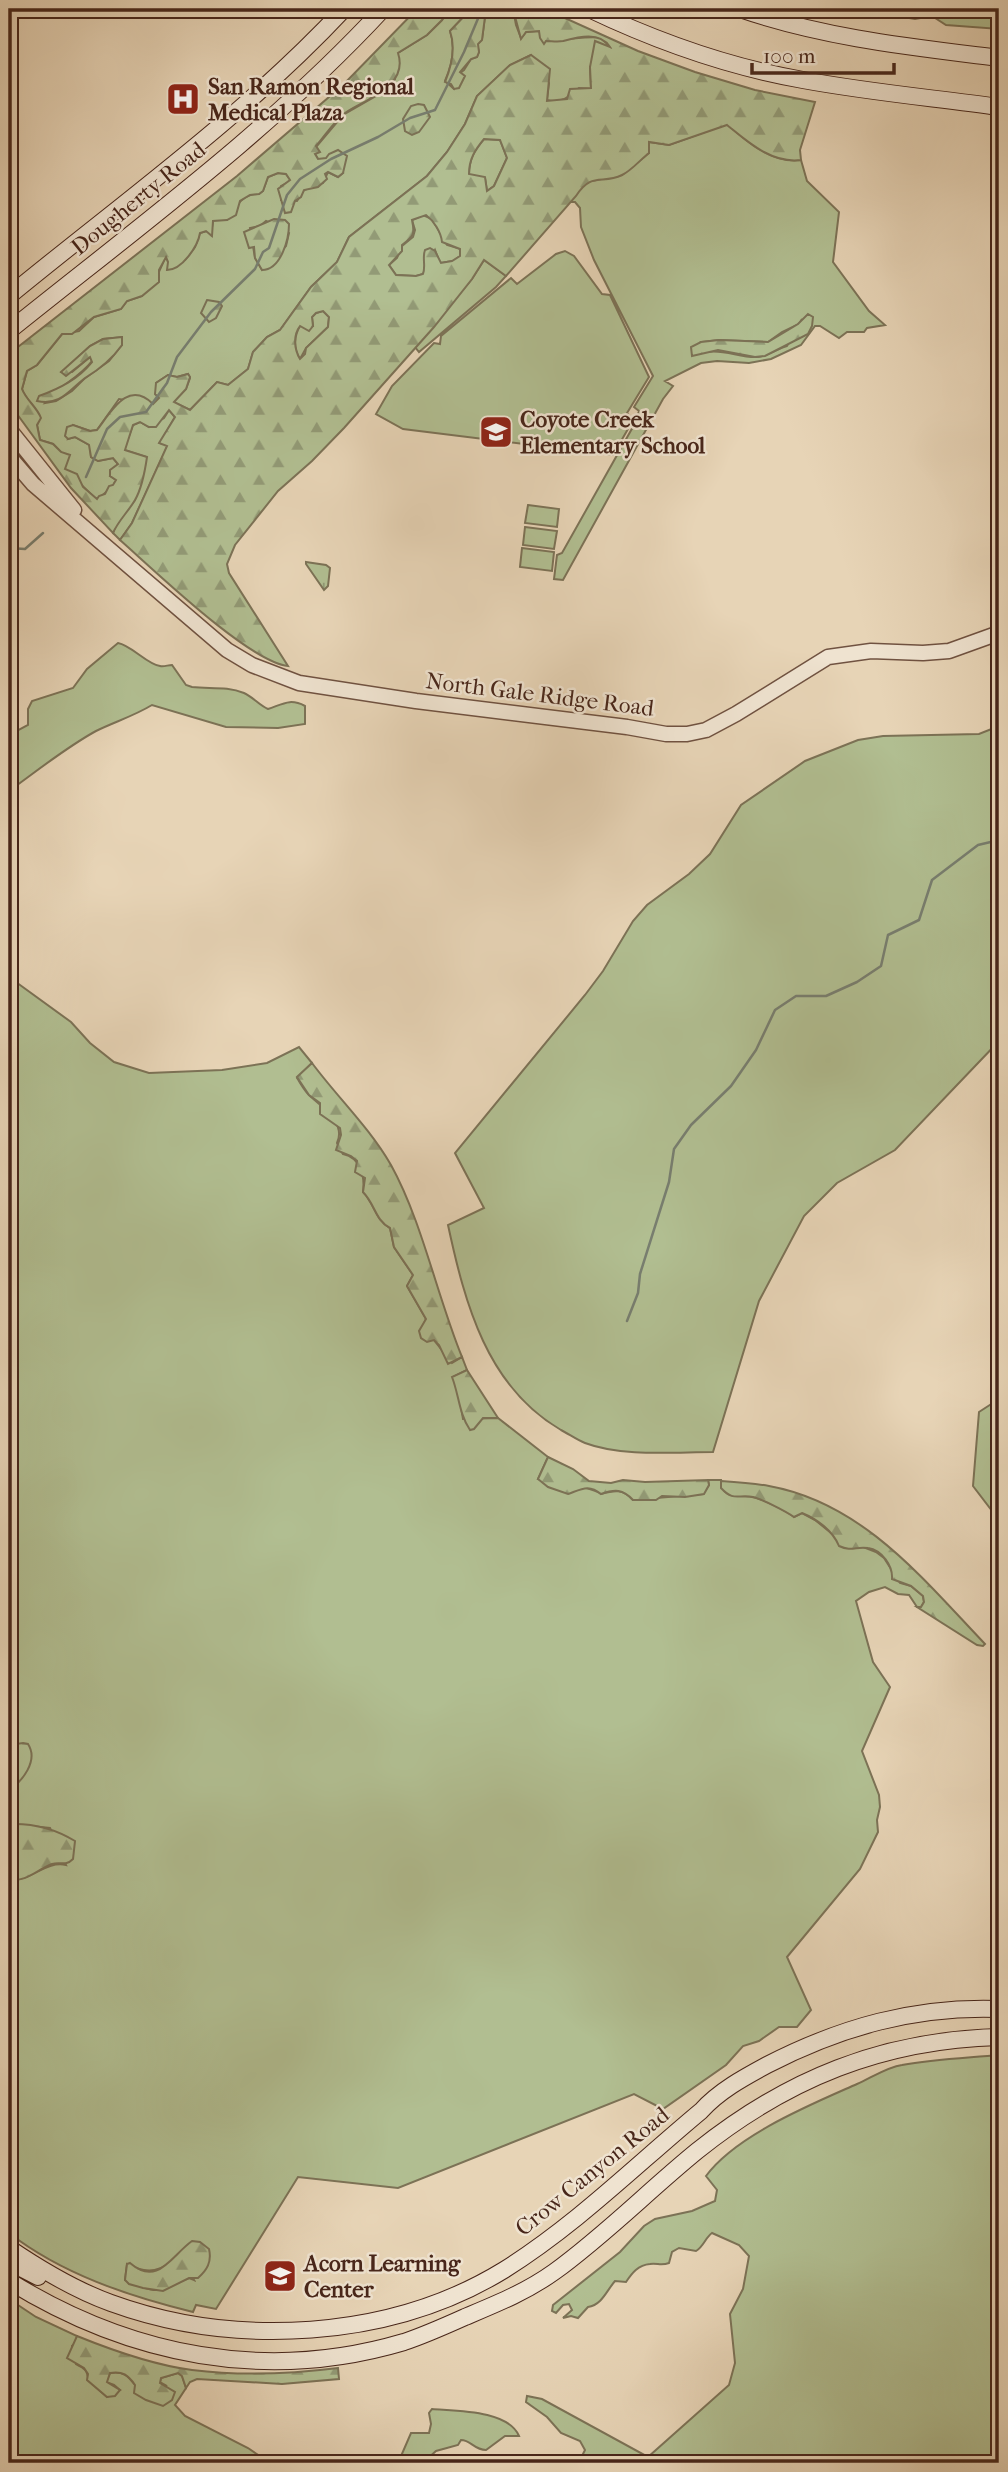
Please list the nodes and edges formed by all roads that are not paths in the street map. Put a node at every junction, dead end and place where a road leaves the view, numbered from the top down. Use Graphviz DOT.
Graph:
graph roads {
  1 [pos="344,9"];
  2 [pos="383,9"];
  3 [pos="589,9"];
  4 [pos="740,9"];
  5 [pos="999,58"];
  6 [pos="999,107"];
  7 [pos="9,296"];
  8 [pos="9,331"];
  9 [pos="9,429"];
  10 [pos="9,456"];
  11 [pos="100,540"];
  12 [pos="999,633"];
  13 [pos="999,2009"];
  14 [pos="999,2037"];
  15 [pos="9,2248"];
  16 [pos="9,2262"];
  17 [pos="9,2281"];
  18 [pos="74,2287"];
  1 -- 7 [label="main road, Dougherty Road"];
  2 -- 8 [label="main road, Dougherty Road"];
  3 -- 6 [label="main road"];
  4 -- 5 [label="main road"];
  9 -- 11 [label="street, North Gale Ridge Road"];
  10 -- 11 [label="street, North Gale Ridge Road"];
  11 -- 12 [label="street, North Gale Ridge Road"];
  13 -- 18 [label="main road, Crow Canyon Road"];
  14 -- 17 [label="main road"];
  15 -- 18 [label="main road, Crow Canyon Road"];
  16 -- 18 [label="main road"];
}
